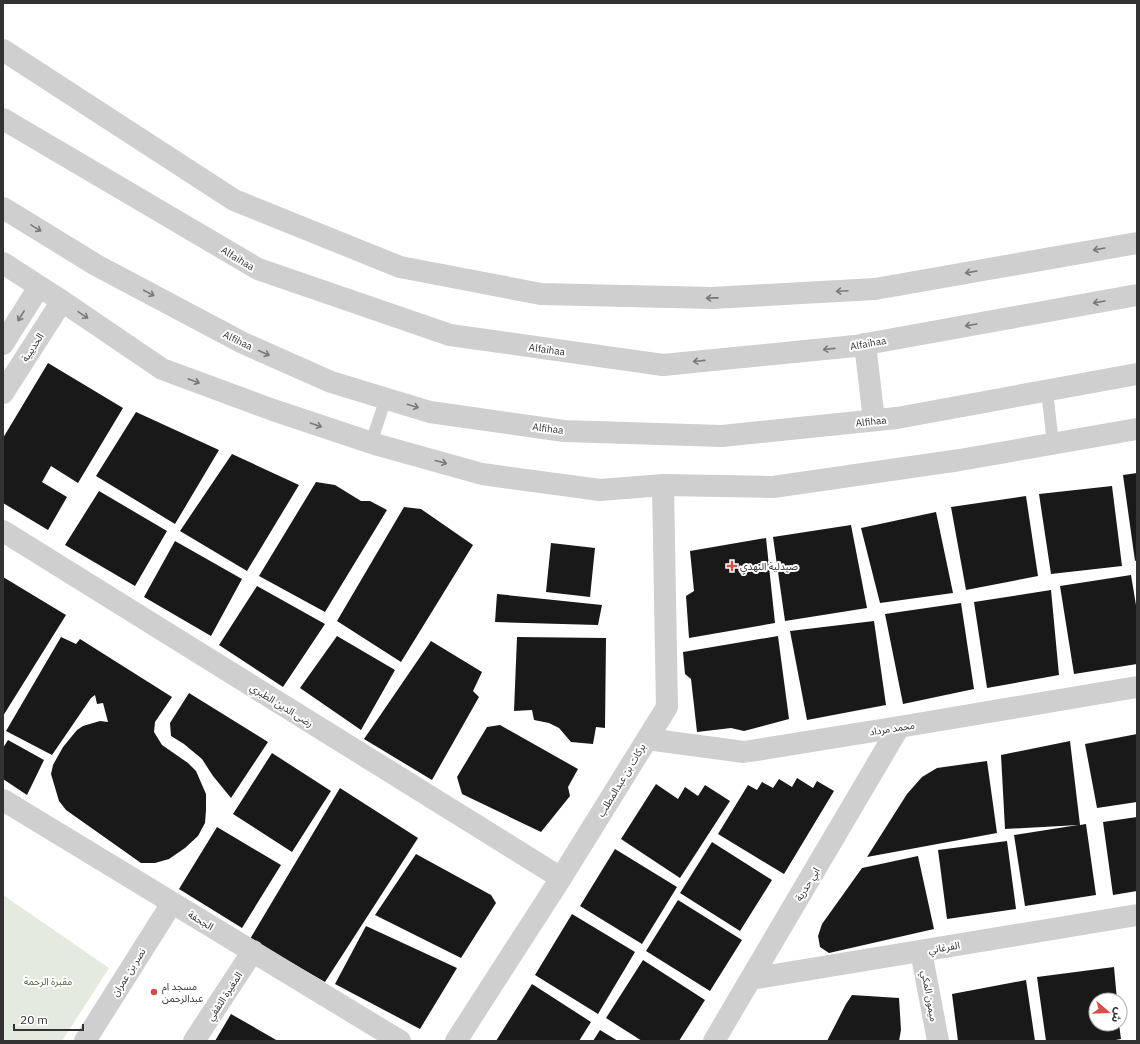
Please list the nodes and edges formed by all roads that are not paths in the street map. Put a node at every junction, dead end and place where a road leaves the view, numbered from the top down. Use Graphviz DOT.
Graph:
graph roads {
  1 [pos="3,50"];
  2 [pos="3,119"];
  3 [pos="3,208"];
  4 [pos="1137,243"];
  5 [pos="3,264"];
  6 [pos="40,287"];
  7 [pos="1137,296"];
  8 [pos="62,301"];
  9 [pos="3,344"];
  10 [pos="865,344"];
  11 [pos="1137,374"];
  12 [pos="1047,391"];
  13 [pos="3,393"];
  14 [pos="386,398"];
  15 [pos="874,420"];
  16 [pos="1137,429"];
  17 [pos="371,443"];
  18 [pos="1053,444"];
  19 [pos="663,485"];
  20 [pos="3,531"];
  21 [pos="1137,687"];
  22 [pos="899,727"];
  23 [pos="647,739"];
  24 [pos="3,800"];
  25 [pos="561,878"];
  26 [pos="172,903"];
  27 [pos="1137,915"];
  28 [pos="253,951"];
  29 [pos="921,951"];
  30 [pos="751,979"];
  31 [pos="85,1041"];
  32 [pos="194,1041"];
  33 [pos="400,1041"];
  34 [pos="456,1041"];
  35 [pos="714,1041"];
  36 [pos="938,1041"];
  4 -- 1 [label="street, one-way"];
  10 -- 2 [label="street, Alfaihaa, one-way"];
  3 -- 14 [label="street, Alfihaa, one-way"];
  5 -- 6 [label="street"];
  6 -- 8 [label="street"];
  6 -- 9 [label="street, one-way"];
  7 -- 10 [label="street, Alfaihaa, one-way"];
  8 -- 13 [label="street, الحديبية"];
  8 -- 17 [label="street, one-way"];
  10 -- 15 [label="street"];
  11 -- 12 [label="street, Alfihaa"];
  12 -- 15 [label="street, Alfihaa"];
  12 -- 18 [label="lane"];
  14 -- 15 [label="street, Alfihaa, one-way"];
  14 -- 17 [label="lane"];
  16 -- 18 [label="street"];
  17 -- 19 [label="street, one-way"];
  18 -- 19 [label="street"];
  19 -- 23 [label="street, بركات بن عبدالمطلب"];
  20 -- 25 [label="street, رضى الدين الطبري"];
  21 -- 22 [label="street, محمد مرداد"];
  22 -- 23 [label="street, محمد مرداد"];
  22 -- 30 [label="street, ابي حدرية"];
  23 -- 25 [label="street, بركات بن عبدالمطلب"];
  24 -- 26 [label="street, الجحفة"];
  25 -- 34 [label="street, بركات بن عبدالمطلب"];
  26 -- 28 [label="street, الجحفة"];
  26 -- 31 [label="street, نصر بن عمران"];
  27 -- 29 [label="street, الفرغاني"];
  28 -- 32 [label="street, المغيرة الثقفي"];
  28 -- 33 [label="street, الجحفة"];
  29 -- 30 [label="street, الفرغاني"];
  29 -- 36 [label="street, ميمون المكي"];
  30 -- 35 [label="street, ابي حدرية"];
}
